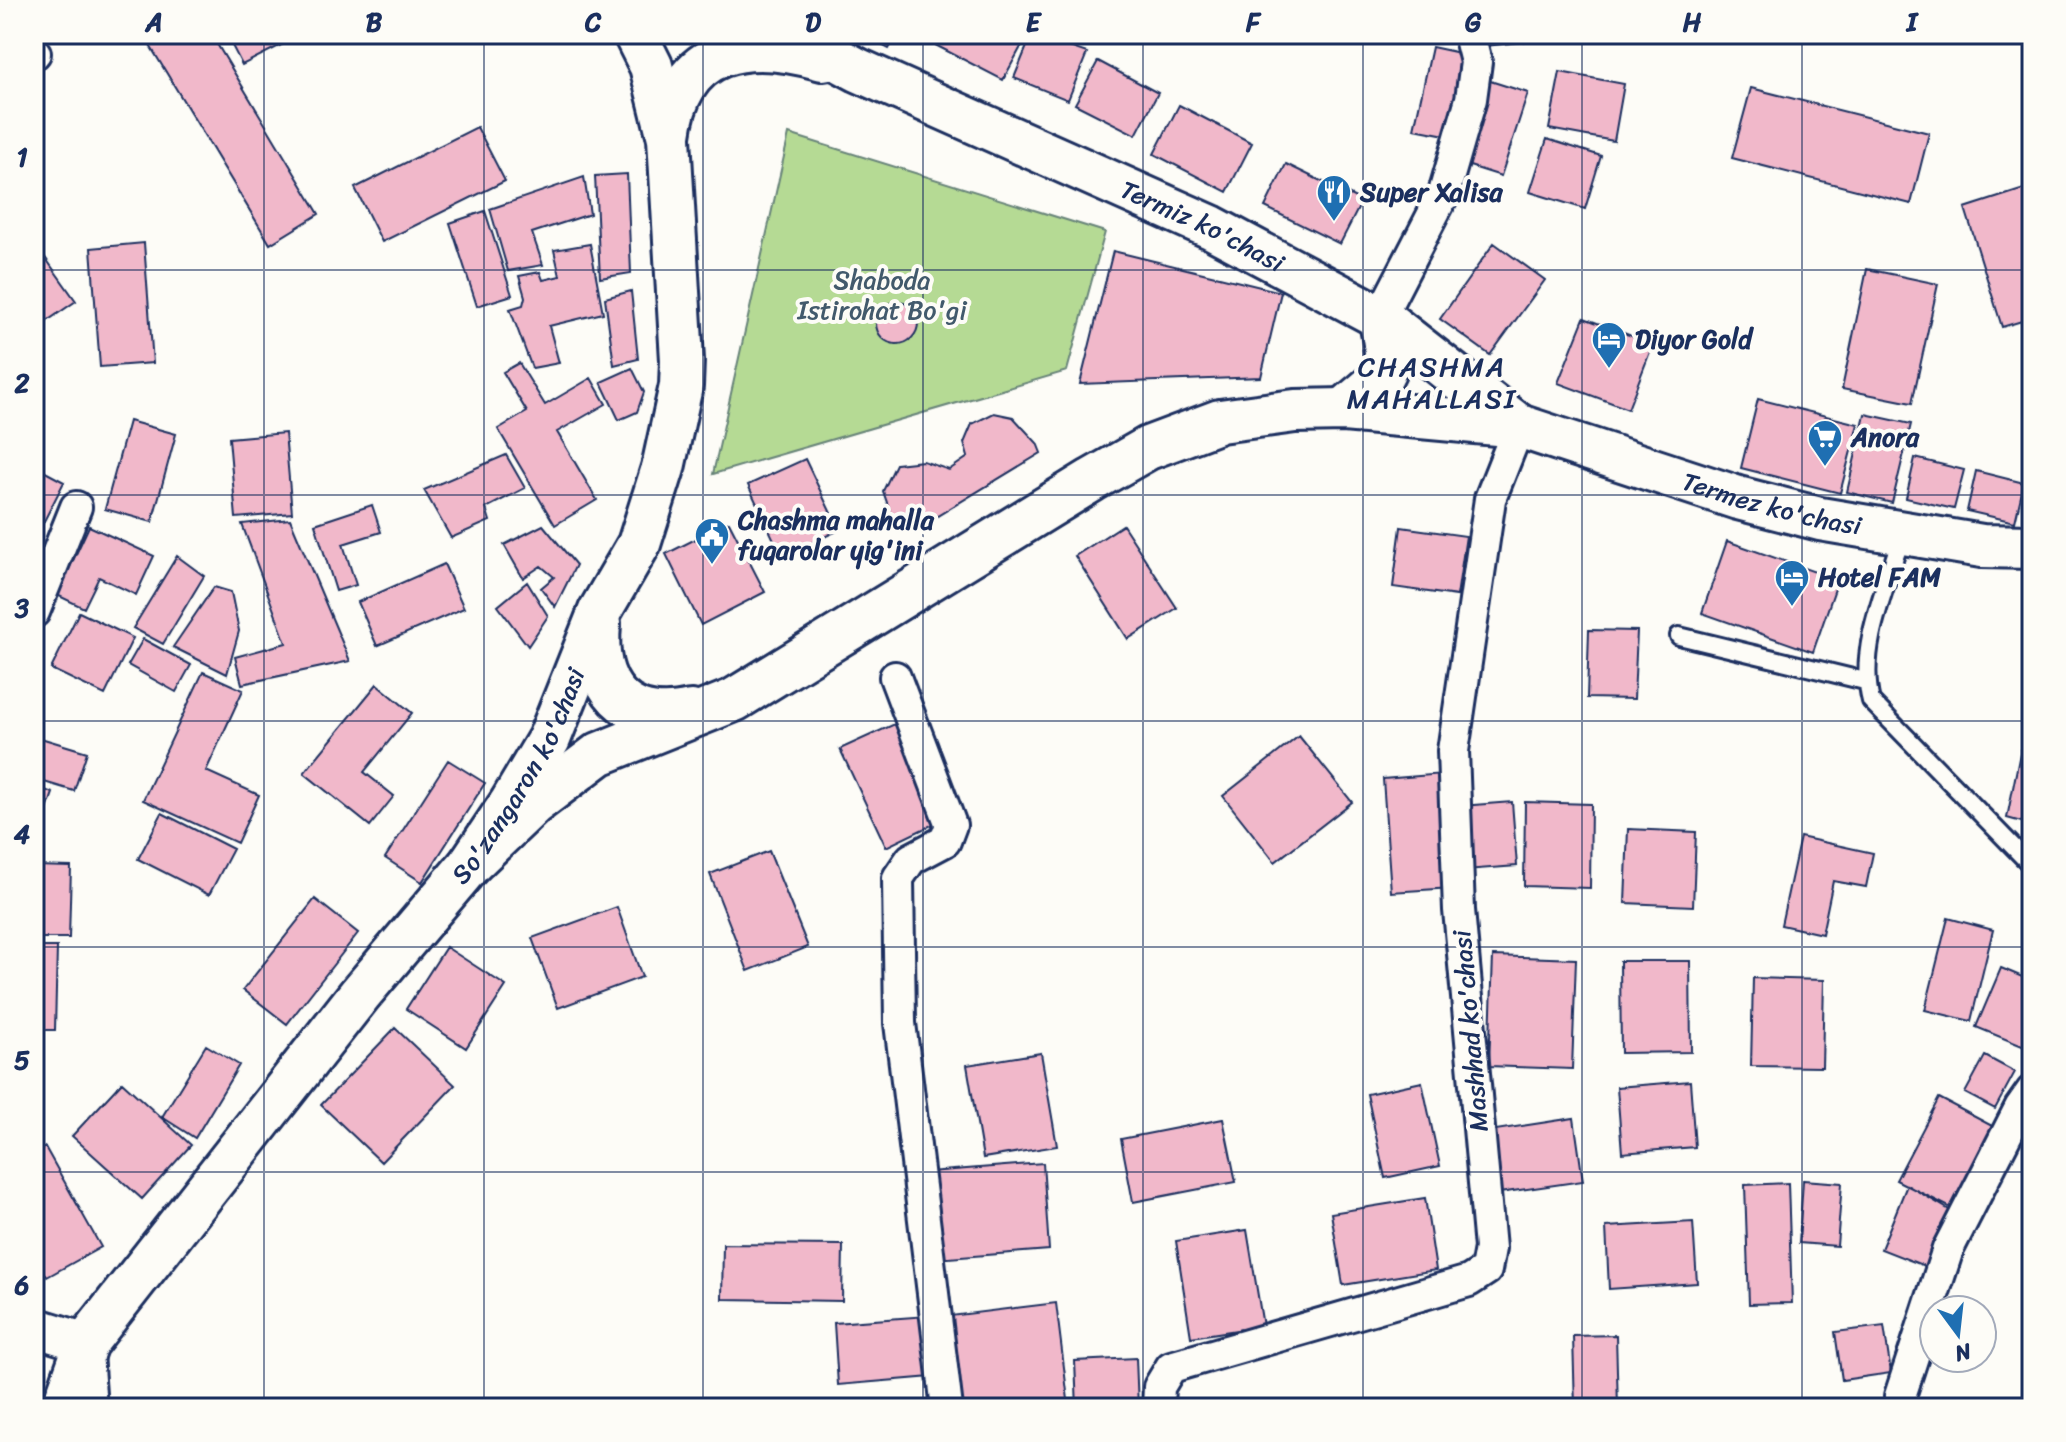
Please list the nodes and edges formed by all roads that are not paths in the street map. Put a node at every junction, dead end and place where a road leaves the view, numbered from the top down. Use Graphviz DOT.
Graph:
graph roads {
  1 [pos="635,34"];
  2 [pos="791,34"];
  3 [pos="1469,34"];
  4 [pos="858,70"];
  5 [pos="669,138"];
  6 [pos="1380,317"];
  7 [pos="1344,410"];
  8 [pos="1519,426"];
  9 [pos="76,507"];
  10 [pos="1902,535"];
  11 [pos="2032,547"];
  12 [pos="600,611"];
  13 [pos="34,612"];
  14 [pos="1679,636"];
  15 [pos="895,677"];
  16 [pos="1865,681"];
  17 [pos="734,700"];
  18 [pos="470,864"];
  19 [pos="2032,866"];
  20 [pos="2032,1091"];
  21 [pos="34,1327"];
  22 [pos="86,1343"];
  23 [pos="1900,1396"];
  24 [pos="63,1408"];
  25 [pos="91,1408"];
  26 [pos="947,1408"];
  27 [pos="1158,1408"];
  1 -- 5 [label="main road, So'zangaron ko'chasi"];
  2 -- 4 [label="main road"];
  3 -- 6 [label="street"];
  4 -- 5 [label="main road"];
  4 -- 6 [label="main road, Termiz ko'chasi"];
  5 -- 12 [label="main road, So'zangaron ko'chasi"];
  6 -- 7 [label="main road"];
  6 -- 8 [label="main road, Termiz ko'chasi"];
  7 -- 8 [label="main road"];
  7 -- 17 [label="main road"];
  8 -- 10 [label="main road, Termez ko'chasi"];
  8 -- 27 [label="street, Mashhad ko'chasi"];
  9 -- 13 [label="street"];
  10 -- 11 [label="main road, Termez ko'chasi"];
  10 -- 16 [label="lane"];
  12 -- 17 [label="main road"];
  12 -- 18 [label="main road, So'zangaron ko'chasi"];
  14 -- 16 [label="lane"];
  15 -- 26 [label="street"];
  16 -- 19 [label="lane"];
  17 -- 18 [label="main road"];
  18 -- 22 [label="main road, So'zangaron ko'chasi"];
  20 -- 23 [label="street"];
  21 -- 22 [label="street"];
  22 -- 24 [label="main road, So'zangaron ko'chasi"];
  22 -- 25 [label="street"];
}
